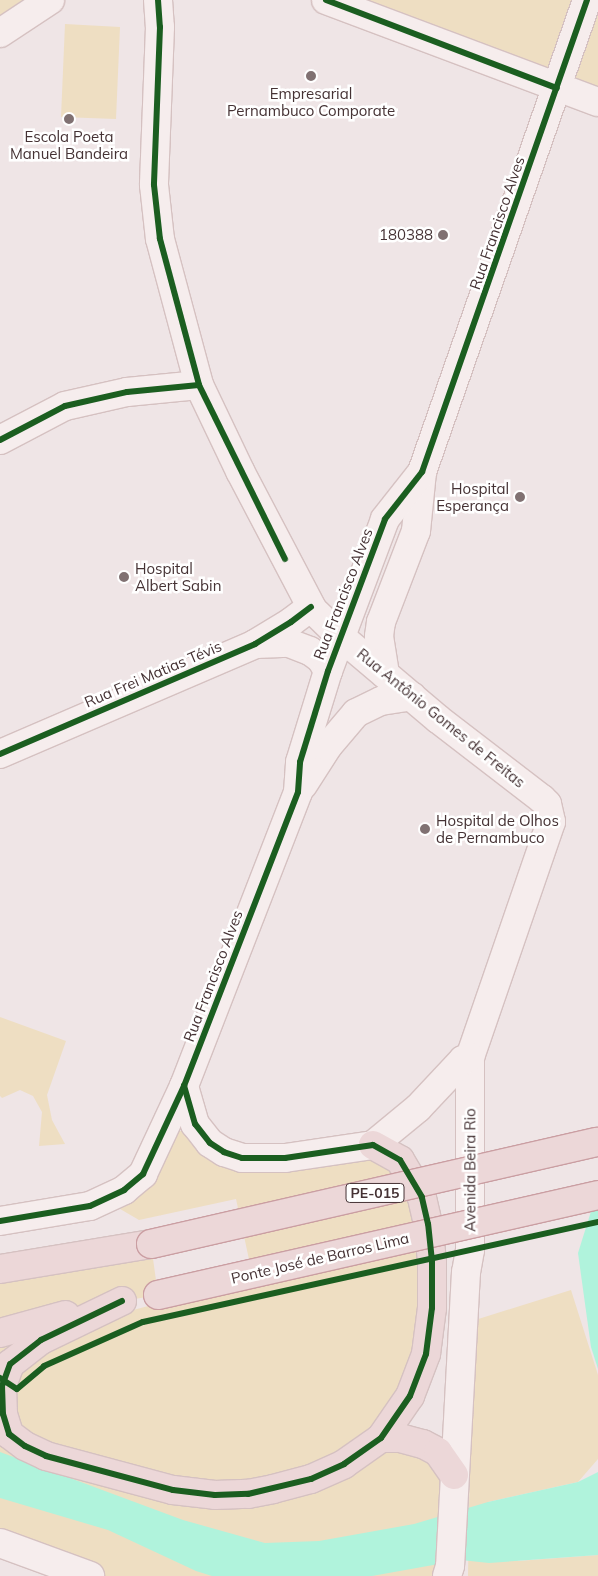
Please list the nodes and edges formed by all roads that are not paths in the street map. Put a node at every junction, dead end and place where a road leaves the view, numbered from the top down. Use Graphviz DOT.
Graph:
graph roads {
  1 [pos="50,0"];
  2 [pos="326,0"];
  3 [pos="587,0"];
  4 [pos="155,2"];
  5 [pos="0,33"];
  6 [pos="557,88"];
  7 [pos="598,102"];
  8 [pos="199,385"];
  9 [pos="0,440"];
  10 [pos="422,472"];
  11 [pos="311,607"];
  12 [pos="341,637"];
  13 [pos="255,644"];
  14 [pos="328,671"];
  15 [pos="385,674"];
  16 [pos="412,696"];
  17 [pos="0,754"];
  18 [pos="298,792"];
  19 [pos="543,845"];
  20 [pos="470,1057"];
  21 [pos="184,1086"];
  22 [pos="598,1142"];
  23 [pos="373,1145"];
  24 [pos="598,1195"];
  25 [pos="0,1221"];
  26 [pos="0,1269"];
  27 [pos="122,1301"];
  28 [pos="0,1333"];
  29 [pos="381,1438"];
  30 [pos="454,1474"];
  31 [pos="0,1543"];
  32 [pos="448,1571"];
  33 [pos="90,1576"];
  1 -- 5 [label="street"];
  2 -- 6 [label="street"];
  3 -- 6 [label="street, Rua Francisco Alves"];
  4 -- 8 [label="street, Rua Antônio Gomes de Freitas"];
  6 -- 7 [label="street"];
  6 -- 10 [label="street, Rua Francisco Alves"];
  8 -- 9 [label="street"];
  8 -- 11 [label="street, Rua Antônio Gomes de Freitas"];
  10 -- 12 [label="street, Rua Francisco Alves"];
  10 -- 15 [label="street, Rua Francisco Alves"];
  11 -- 12 [label="street, Rua Antônio Gomes de Freitas"];
  11 -- 13 [label="street, Rua Frei Matias Tévis"];
  12 -- 14 [label="street, Rua Francisco Alves"];
  12 -- 15 [label="street, Rua Antônio Gomes de Freitas"];
  13 -- 14 [label="street, Rua Frei Matias Tévis"];
  13 -- 17 [label="street, Rua Frei Matias Tévis"];
  14 -- 18 [label="street, Rua Francisco Alves"];
  15 -- 16 [label="street, Rua Antônio Gomes de Freitas"];
  16 -- 18 [label="street"];
  16 -- 19 [label="street, Rua Antônio Gomes de Freitas"];
  18 -- 21 [label="street, Rua Francisco Alves"];
  19 -- 20 [label="street, Avenida Beira Rio"];
  20 -- 23 [label="street"];
  20 -- 30 [label="street, Avenida Beira Rio"];
  21 -- 23 [label="street"];
  21 -- 25 [label="street, Rua Francisco Alves"];
  22 -- 26 [label="highway, PE-015, bridge"];
  23 -- 29 [label="highway"];
  24 -- 27 [label="highway, Ponte José de Barros Lima, bridge"];
  27 -- 28 [label="highway"];
  27 -- 29 [label="highway"];
  29 -- 30 [label="highway"];
  30 -- 32 [label="street, Avenida Beira Rio"];
  31 -- 33 [label="street"];
}
